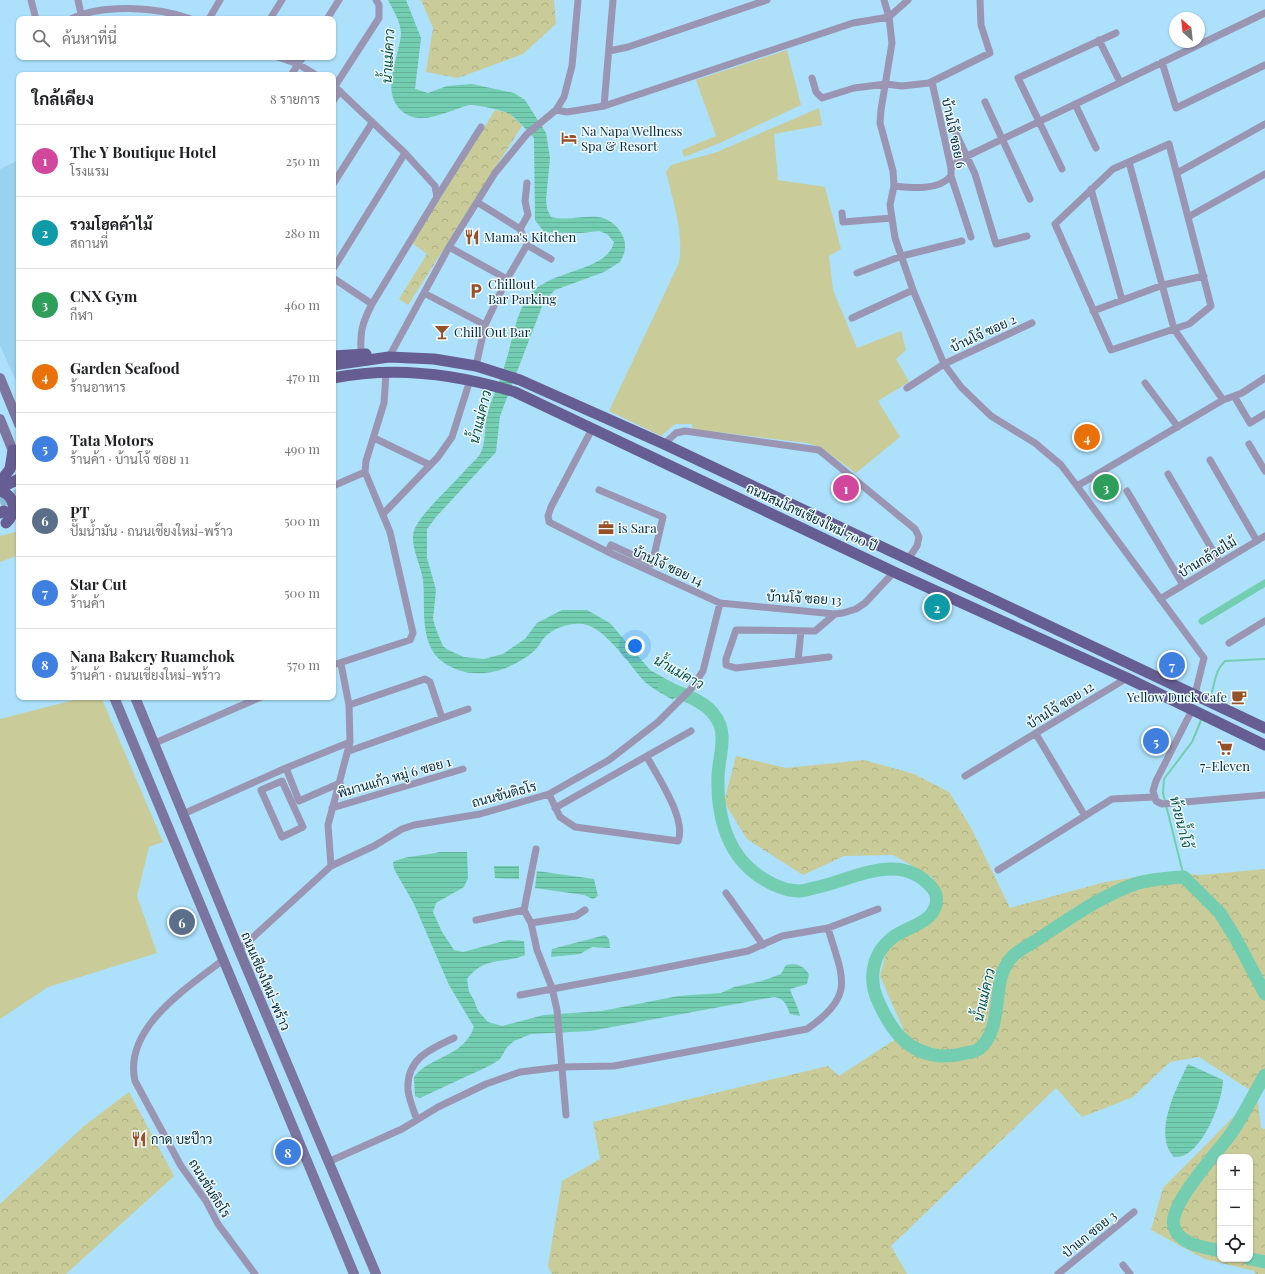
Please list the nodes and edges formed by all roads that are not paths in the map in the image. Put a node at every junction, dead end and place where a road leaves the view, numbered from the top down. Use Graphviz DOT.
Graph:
graph roads {
  1 [pos="31,0"];
  2 [pos="78,0"];
  3 [pos="123,0"];
  4 [pos="220,0"];
  5 [pos="282,0"];
  6 [pos="339,0"];
  7 [pos="376,0"];
  8 [pos="578,0"];
  9 [pos="613,0"];
  10 [pos="768,0"];
  11 [pos="884,0"];
  12 [pos="908,0"];
  13 [pos="980,0"];
  14 [pos="124,9"];
  15 [pos="1265,13"];
  16 [pos="81,14"];
  17 [pos="35,16"];
  18 [pos="77,16"];
  19 [pos="183,16"];
  20 [pos="211,16"];
  21 [pos="272,16"];
  22 [pos="329,16"];
  23 [pos="889,16"];
  24 [pos="1116,33"];
  25 [pos="1099,40"];
  26 [pos="609,51"];
  27 [pos="287,60"];
  28 [pos="300,60"];
  29 [pos="1162,62"];
  30 [pos="298,64"];
  31 [pos="1265,65"];
  32 [pos="293,72"];
  33 [pos="311,72"];
  34 [pos="812,78"];
  35 [pos="932,82"];
  36 [pos="1120,82"];
  37 [pos="886,84"];
  38 [pos="336,87"];
  39 [pos="985,102"];
  40 [pos="1075,104"];
  41 [pos="604,106"];
  42 [pos="554,112"];
  43 [pos="1039,121"];
  44 [pos="372,123"];
  45 [pos="1265,124"];
  46 [pos="952,125"];
  47 [pos="481,127"];
  48 [pos="1002,139"];
  49 [pos="1096,148"];
  50 [pos="405,153"];
  51 [pos="966,156"];
  52 [pos="1129,162"];
  53 [pos="951,168"];
  54 [pos="1062,169"];
  55 [pos="1176,173"];
  56 [pos="1265,174"];
  57 [pos="951,176"];
  58 [pos="336,179"];
  59 [pos="526,183"];
  60 [pos="894,186"];
  61 [pos="1091,189"];
  62 [pos="437,197"];
  63 [pos="1030,199"];
  64 [pos="477,202"];
  65 [pos="842,213"];
  66 [pos="1188,217"];
  67 [pos="892,218"];
  68 [pos="520,229"];
  69 [pos="1027,236"];
  70 [pos="971,237"];
  71 [pos="962,241"];
  72 [pos="527,244"];
  73 [pos="449,247"];
  74 [pos="902,256"];
  75 [pos="551,258"];
  76 [pos="336,264"];
  77 [pos="857,273"];
  78 [pos="1204,276"];
  79 [pos="507,279"];
  80 [pos="336,280"];
  81 [pos="1163,285"];
  82 [pos="913,290"];
  83 [pos="424,293"];
  84 [pos="1122,300"];
  85 [pos="372,304"];
  86 [pos="1093,311"];
  87 [pos="852,318"];
  88 [pos="1032,323"];
  89 [pos="485,325"];
  90 [pos="1174,329"];
  91 [pos="361,353"];
  92 [pos="336,356"];
  93 [pos="389,357"];
  94 [pos="944,364"];
  95 [pos="336,365"];
  96 [pos="476,366"];
  97 [pos="382,373"];
  98 [pos="0,378"];
  99 [pos="336,378"];
  100 [pos="1265,378"];
  101 [pos="470,380"];
  102 [pos="1145,383"];
  103 [pos="336,385"];
  104 [pos="907,388"];
  105 [pos="1234,396"];
  106 [pos="1223,400"];
  107 [pos="1265,414"];
  108 [pos="16,417"];
  109 [pos="0,419"];
  110 [pos="1178,427"];
  111 [pos="592,429"];
  112 [pos="374,438"];
  113 [pos="664,444"];
  114 [pos="1249,444"];
  115 [pos="13,450"];
  116 [pos="16,458"];
  117 [pos="1210,460"];
  118 [pos="430,466"];
  119 [pos="1265,471"];
  120 [pos="365,472"];
  121 [pos="1168,474"];
  122 [pos="16,480"];
  123 [pos="0,482"];
  124 [pos="336,485"];
  125 [pos="1077,486"];
  126 [pos="0,488"];
  127 [pos="599,490"];
  128 [pos="0,491"];
  129 [pos="1128,491"];
  130 [pos="383,514"];
  131 [pos="16,518"];
  132 [pos="3,524"];
  133 [pos="16,524"];
  134 [pos="1265,536"];
  135 [pos="1257,541"];
  136 [pos="608,552"];
  137 [pos="908,559"];
  138 [pos="1220,563"];
  139 [pos="894,572"];
  140 [pos="1184,584"];
  141 [pos="1160,598"];
  142 [pos="720,603"];
  143 [pos="835,614"];
  144 [pos="1265,621"];
  145 [pos="801,631"];
  146 [pos="1229,643"];
  147 [pos="829,657"];
  148 [pos="798,660"];
  149 [pos="341,664"];
  150 [pos="336,665"];
  151 [pos="1127,678"];
  152 [pos="1200,697"];
  153 [pos="115,700"];
  154 [pos="136,700"];
  155 [pos="254,700"];
  156 [pos="349,705"];
  157 [pos="468,709"];
  158 [pos="1194,712"];
  159 [pos="442,718"];
  160 [pos="1265,728"];
  161 [pos="691,731"];
  162 [pos="1036,734"];
  163 [pos="350,742"];
  164 [pos="155,743"];
  165 [pos="1265,745"];
  166 [pos="349,751"];
  167 [pos="647,757"];
  168 [pos="286,768"];
  169 [pos="463,769"];
  170 [pos="965,776"];
  171 [pos="256,781"];
  172 [pos="340,783"];
  173 [pos="261,790"];
  174 [pos="549,794"];
  175 [pos="1265,795"];
  176 [pos="1154,797"];
  177 [pos="332,808"];
  178 [pos="555,808"];
  179 [pos="183,814"];
  180 [pos="1085,816"];
  181 [pos="536,849"];
  182 [pos="331,866"];
  183 [pos="998,870"];
  184 [pos="726,893"];
  185 [pos="878,909"];
  186 [pos="524,910"];
  187 [pos="585,910"];
  188 [pos="476,920"];
  189 [pos="531,923"];
  190 [pos="828,928"];
  191 [pos="763,945"];
  192 [pos="239,950"];
  193 [pos="223,960"];
  194 [pos="552,988"];
  195 [pos="520,995"];
  196 [pos="454,1038"];
  197 [pos="561,1066"];
  198 [pos="566,1115"];
  199 [pos="417,1120"];
  200 [pos="328,1162"];
  201 [pos="1134,1212"];
  202 [pos="1123,1265"];
  203 [pos="255,1274"];
  204 [pos="354,1274"];
  205 [pos="376,1274"];
  206 [pos="1058,1274"];
  207 [pos="1130,1274"];
  1 -- 17 [label="street"];
  2 -- 16 [label="street"];
  3 -- 14 [label="street"];
  4 -- 20 [label="street"];
  5 -- 21 [label="street"];
  6 -- 22 [label="street"];
  7 -- 38 [label="street"];
  8 -- 42 [label="street"];
  9 -- 26 [label="street"];
  10 -- 26 [label="street"];
  11 -- 23 [label="street"];
  12 -- 23 [label="street"];
  13 -- 35 [label="street"];
  14 -- 16 [label="street"];
  14 -- 19 [label="street"];
  15 -- 29 [label="street"];
  16 -- 18 [label="street"];
  23 -- 37 [label="street"];
  23 -- 41 [label="street"];
  24 -- 25 [label="street"];
  25 -- 36 [label="street"];
  25 -- 43 [label="street"];
  26 -- 41 [label="street"];
  27 -- 30 [label="street"];
  28 -- 30 [label="street"];
  29 -- 31 [label="street"];
  29 -- 36 [label="street"];
  30 -- 32 [label="street"];
  30 -- 33 [label="street"];
  34 -- 37 [label="street"];
  35 -- 37 [label="street"];
  35 -- 53 [label="street, บ้านโจ้ ซอย 6"];
  36 -- 40 [label="street"];
  37 -- 60 [label="street"];
  38 -- 44 [label="street"];
  39 -- 48 [label="street"];
  40 -- 43 [label="street"];
  40 -- 49 [label="street"];
  41 -- 42 [label="street"];
  42 -- 64 [label="street"];
  43 -- 48 [label="street"];
  43 -- 54 [label="street"];
  44 -- 50 [label="street"];
  44 -- 58 [label="street"];
  45 -- 55 [label="street"];
  46 -- 51 [label="street"];
  47 -- 62 [label="street"];
  48 -- 51 [label="street"];
  48 -- 63 [label="street"];
  50 -- 62 [label="street"];
  50 -- 76 [label="street"];
  51 -- 53 [label="street"];
  51 -- 69 [label="street"];
  52 -- 55 [label="street"];
  52 -- 61 [label="street"];
  52 -- 81 [label="street"];
  53 -- 57 [label="street, บ้านโจ้ ซอย 6"];
  55 -- 66 [label="street"];
  56 -- 66 [label="street"];
  57 -- 60 [label="street, บ้านโจ้ ซอย 6"];
  57 -- 70 [label="street"];
  59 -- 68 [label="street"];
  60 -- 67 [label="street"];
  61 -- 84 [label="street"];
  61 -- 86 [label="street"];
  62 -- 85 [label="street"];
  64 -- 68 [label="street"];
  64 -- 73 [label="street"];
  65 -- 67 [label="street"];
  66 -- 78 [label="street"];
  67 -- 74 [label="street"];
  68 -- 72 [label="street"];
  71 -- 74 [label="street"];
  72 -- 75 [label="street"];
  72 -- 79 [label="street"];
  73 -- 79 [label="street"];
  73 -- 83 [label="street"];
  74 -- 77 [label="street"];
  74 -- 82 [label="street"];
  78 -- 81 [label="street"];
  78 -- 90 [label="street"];
  79 -- 89 [label="street"];
  80 -- 85 [label="street"];
  81 -- 84 [label="street"];
  81 -- 90 [label="street"];
  82 -- 87 [label="street"];
  82 -- 94 [label="street"];
  83 -- 89 [label="street"];
  83 -- 93 [label="street"];
  84 -- 86 [label="street"];
  85 -- 91 [label="street"];
  86 -- 90 [label="street"];
  88 -- 94 [label="street, บ้านโจ้ ซอย 2"];
  89 -- 96 [label="street"];
  90 -- 106 [label="street"];
  91 -- 92 [label="main road"];
  91 -- 93 [label="main road"];
  93 -- 95 [label="main road, ถนนสมโภชเชียงใหม่ 700 ปี"];
  93 -- 96 [label="main road, ถนนสมโภชเชียงใหม่ 700 ปี"];
  94 -- 104 [label="street, บ้านโจ้ ซอย 2"];
  94 -- 125 [label="street"];
  96 -- 113 [label="main road, ถนนสมโภชเชียงใหม่ 700 ปี"];
  97 -- 99 [label="main road, ถนนสมโภชเชียงใหม่ 700 ปี"];
  97 -- 101 [label="main road, ถนนสมโภชเชียงใหม่ 700 ปี"];
  97 -- 103 [label="main road"];
  97 -- 112 [label="street"];
  98 -- 108 [label="main road"];
  100 -- 105 [label="street"];
  101 -- 111 [label="main road, ถนนสมโภชเชียงใหม่ 700 ปี"];
  101 -- 118 [label="street"];
  102 -- 110 [label="street"];
  105 -- 106 [label="street"];
  105 -- 107 [label="street"];
  106 -- 110 [label="street"];
  109 -- 115 [label="main road"];
  110 -- 125 [label="street"];
  111 -- 136 [label="street, บ้านโจ้ ซอย 14"];
  111 -- 139 [label="main road, ถนนสมโภชเชียงใหม่ 700 ปี"];
  112 -- 118 [label="street"];
  112 -- 120 [label="street"];
  113 -- 137 [label="main road, ถนนสมโภชเชียงใหม่ 700 ปี"];
  113 -- 137 [label="street"];
  114 -- 119 [label="street"];
  115 -- 116 [label="main road"];
  115 -- 123 [label="main road"];
  117 -- 135 [label="street"];
  118 -- 130 [label="street"];
  120 -- 124 [label="street"];
  120 -- 130 [label="street"];
  121 -- 138 [label="street"];
  122 -- 126 [label="main road"];
  125 -- 141 [label="street"];
  127 -- 136 [label="street"];
  128 -- 132 [label="main road"];
  129 -- 140 [label="street"];
  130 -- 149 [label="street"];
  131 -- 132 [label="main road"];
  132 -- 133 [label="main road"];
  134 -- 135 [label="street, บ้านกล้วยไม้"];
  135 -- 138 [label="street, บ้านกล้วยไม้"];
  136 -- 142 [label="street, บ้านโจ้ ซอย 14"];
  137 -- 152 [label="main road, ถนนสมโภชเชียงใหม่ 700 ปี"];
  138 -- 140 [label="street, บ้านกล้วยไม้"];
  139 -- 143 [label="street, บ้านโจ้ ซอย 13"];
  139 -- 151 [label="main road, ถนนสมโภชเชียงใหม่ 700 ปี"];
  140 -- 141 [label="street, บ้านกล้วยไม้"];
  141 -- 152 [label="street"];
  142 -- 143 [label="street, บ้านโจ้ ซอย 13"];
  142 -- 174 [label="street, ถนนขันติธโร"];
  143 -- 145 [label="street"];
  144 -- 146 [label="street"];
  145 -- 148 [label="street"];
  145 -- 148 [label="street"];
  147 -- 148 [label="street"];
  149 -- 150 [label="street"];
  149 -- 156 [label="street"];
  151 -- 158 [label="main road, ถนนสมโภชเชียงใหม่ 700 ปี"];
  151 -- 162 [label="street, บ้านโจ้ ซอย 12"];
  152 -- 160 [label="main road, ถนนสมโภชเชียงใหม่ 700 ปี"];
  153 -- 193 [label="main road"];
  154 -- 164 [label="main road, ถนนเชียงใหม่-พร้าว"];
  155 -- 164 [label="street"];
  156 -- 159 [label="street"];
  156 -- 163 [label="street"];
  157 -- 159 [label="street"];
  158 -- 165 [label="main road, ถนนสมโภชเชียงใหม่ 700 ปี"];
  158 -- 176 [label="street"];
  159 -- 166 [label="street"];
  161 -- 167 [label="street"];
  162 -- 170 [label="street, บ้านโจ้ ซอย 12"];
  162 -- 180 [label="street"];
  163 -- 166 [label="street"];
  163 -- 168 [label="street"];
  164 -- 179 [label="main road, ถนนเชียงใหม่-พร้าว"];
  166 -- 172 [label="street"];
  167 -- 178 [label="street"];
  167 -- 178 [label="street"];
  168 -- 171 [label="street"];
  168 -- 172 [label="street"];
  169 -- 177 [label="street, พิมานแก้ว หมู่ 6 ซอย 1"];
  171 -- 173 [label="street"];
  171 -- 179 [label="street"];
  172 -- 177 [label="street"];
  173 -- 173 [label="street"];
  174 -- 178 [label="street"];
  174 -- 182 [label="street, ถนนขันติธโร"];
  175 -- 176 [label="street"];
  176 -- 180 [label="street"];
  177 -- 182 [label="street"];
  179 -- 192 [label="main road, ถนนเชียงใหม่-พร้าว"];
  180 -- 183 [label="street"];
  181 -- 186 [label="street"];
  182 -- 192 [label="street, ถนนขันติธโร"];
  184 -- 191 [label="street"];
  185 -- 190 [label="street"];
  186 -- 188 [label="street"];
  186 -- 189 [label="street"];
  187 -- 189 [label="street"];
  189 -- 194 [label="street"];
  190 -- 191 [label="street"];
  190 -- 197 [label="street"];
  191 -- 194 [label="street"];
  192 -- 193 [label="main road"];
  192 -- 200 [label="main road, ถนนเชียงใหม่-พร้าว"];
  193 -- 203 [label="street, ถนนขันติธโร"];
  193 -- 204 [label="main road"];
  194 -- 195 [label="street"];
  194 -- 197 [label="street"];
  196 -- 199 [label="street"];
  197 -- 198 [label="street"];
  197 -- 199 [label="street"];
  199 -- 200 [label="street"];
  200 -- 205 [label="main road, ถนนเชียงใหม่-พร้าว"];
  201 -- 206 [label="street, ป่าแก ซอย 3"];
  202 -- 207 [label="street"];
}
